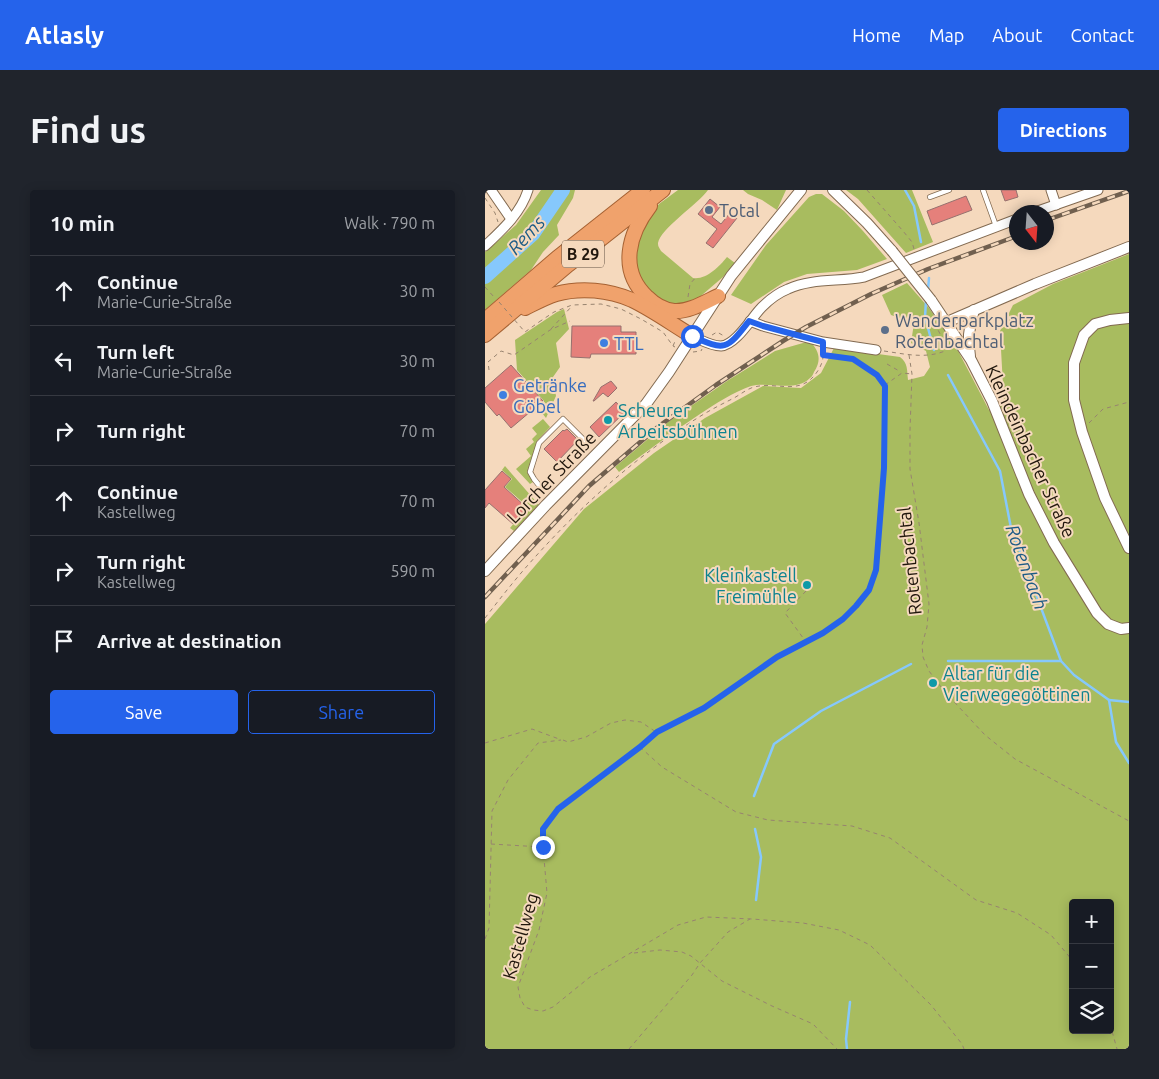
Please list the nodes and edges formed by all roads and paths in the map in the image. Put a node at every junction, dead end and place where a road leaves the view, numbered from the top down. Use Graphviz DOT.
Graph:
graph roads {
  1 [pos="491,190"];
  2 [pos="528,190"];
  3 [pos="643,190"];
  4 [pos="663,190"];
  5 [pos="801,190"];
  6 [pos="833,190"];
  7 [pos="867,190"];
  8 [pos="949,190"];
  9 [pos="983,190"];
  10 [pos="1051,190"];
  11 [pos="1098,190"];
  12 [pos="793,195"];
  13 [pos="930,197"];
  14 [pos="485,198"];
  15 [pos="1056,205"];
  16 [pos="511,218"];
  17 [pos="1009,222"];
  18 [pos="996,226"];
  19 [pos="501,230"];
  20 [pos="485,246"];
  21 [pos="1129,247"];
  22 [pos="915,258"];
  23 [pos="485,286"];
  24 [pos="718,296"];
  25 [pos="494,297"];
  26 [pos="499,302"];
  27 [pos="572,305"];
  28 [pos="666,309"];
  29 [pos="974,310"];
  30 [pos="1129,318"];
  31 [pos="503,319"];
  32 [pos="944,319"];
  33 [pos="485,320"];
  34 [pos="570,321"];
  35 [pos="749,321"];
  36 [pos="550,330"];
  37 [pos="485,335"];
  38 [pos="692,336"];
  39 [pos="727,337"];
  40 [pos="823,342"];
  41 [pos="707,343"];
  42 [pos="876,350"];
  43 [pos="682,351"];
  44 [pos="823,355"];
  45 [pos="909,355"];
  46 [pos="971,360"];
  47 [pos="887,364"];
  48 [pos="489,370"];
  49 [pos="902,373"];
  50 [pos="913,374"];
  51 [pos="885,386"];
  52 [pos="1129,402"];
  53 [pos="1081,432"];
  54 [pos="587,443"];
  55 [pos="542,489"];
  56 [pos="1129,548"];
  57 [pos="485,570"];
  58 [pos="806,591"];
  59 [pos="485,618"];
  60 [pos="1129,628"];
  61 [pos="807,642"];
  62 [pos="657,732"];
  63 [pos="561,740"];
  64 [pos="485,742"];
  65 [pos="640,747"];
  66 [pos="1129,821"];
  67 [pos="491,844"];
  68 [pos="543,847"];
  69 [pos="752,918"];
  70 [pos="485,939"];
  71 [pos="633,953"];
  72 [pos="1069,956"];
  73 [pos="700,963"];
  74 [pos="1113,1034"];
  75 [pos="629,1049"];
  76 [pos="837,1049"];
  77 [pos="964,1049"];
  78 [pos="1117,1049"];
  1 -- 16 [label="street"];
  2 -- 16 [label="street"];
  3 -- 33 [label="highway, B 29"];
  4 -- 28 [label="highway"];
  4 -- 31 [label="highway, B 29"];
  5 -- 12 [label="street, Lorcher Straße"];
  6 -- 32 [label="street, Kleindeinbacher Straße, bridge"];
  7 -- 22 [label="path"];
  8 -- 13 [label="lane"];
  9 -- 18 [label="lane"];
  10 -- 15 [label="street"];
  11 -- 15 [label="street"];
  12 -- 24 [label="street, Lorcher Straße"];
  14 -- 19 [label="path"];
  16 -- 19 [label="street"];
  17 -- 18 [label="street"];
  18 -- 22 [label="street"];
  19 -- 20 [label="street"];
  21 -- 29 [label="street"];
  22 -- 35 [label="street"];
  23 -- 25 [label="path"];
  24 -- 28 [label="highway"];
  24 -- 38 [label="street, Lorcher Straße"];
  26 -- 27 [label="path, bridge"];
  27 -- 36 [label="path"];
  27 -- 43 [label="path"];
  28 -- 38 [label="highway"];
  29 -- 32 [label="street"];
  29 -- 46 [label="street"];
  30 -- 53 [label="street"];
  31 -- 37 [label="highway, B 29"];
  31 -- 38 [label="highway"];
  32 -- 45 [label="path"];
  32 -- 46 [label="street, Kleindeinbacher Straße"];
  34 -- 36 [label="path"];
  35 -- 40 [label="street"];
  35 -- 41 [label="street"];
  36 -- 48 [label="path"];
  38 -- 41 [label="street"];
  38 -- 43 [label="street, Lorcher Straße"];
  39 -- 41 [label="path"];
  40 -- 42 [label="street"];
  40 -- 44 [label="path"];
  41 -- 43 [label="path"];
  42 -- 45 [label="path"];
  43 -- 57 [label="street, Lorcher Straße"];
  44 -- 51 [label="path"];
  44 -- 59 [label="path"];
  45 -- 50 [label="path, Rotenbachtal"];
  46 -- 60 [label="street, Kleindeinbacher Straße"];
  47 -- 49 [label="path"];
  49 -- 50 [label="path"];
  49 -- 51 [label="path"];
  50 -- 66 [label="path, Rotenbachtal"];
  51 -- 61 [label="path, Kastellweg"];
  52 -- 53 [label="path"];
  53 -- 56 [label="street"];
  54 -- 55 [label="lane"];
  58 -- 61 [label="path"];
  61 -- 62 [label="path, Kastellweg"];
  62 -- 63 [label="path"];
  62 -- 65 [label="path, Kastellweg"];
  63 -- 64 [label="path"];
  63 -- 67 [label="path"];
  65 -- 68 [label="path, Kastellweg"];
  65 -- 72 [label="path"];
  67 -- 68 [label="path"];
  67 -- 70 [label="path"];
  68 -- 71 [label="path, Kastellweg"];
  69 -- 71 [label="path"];
  69 -- 73 [label="path"];
  69 -- 77 [label="path"];
  71 -- 73 [label="path"];
  73 -- 75 [label="path"];
  73 -- 76 [label="path"];
  74 -- 78 [label="path"];
}
